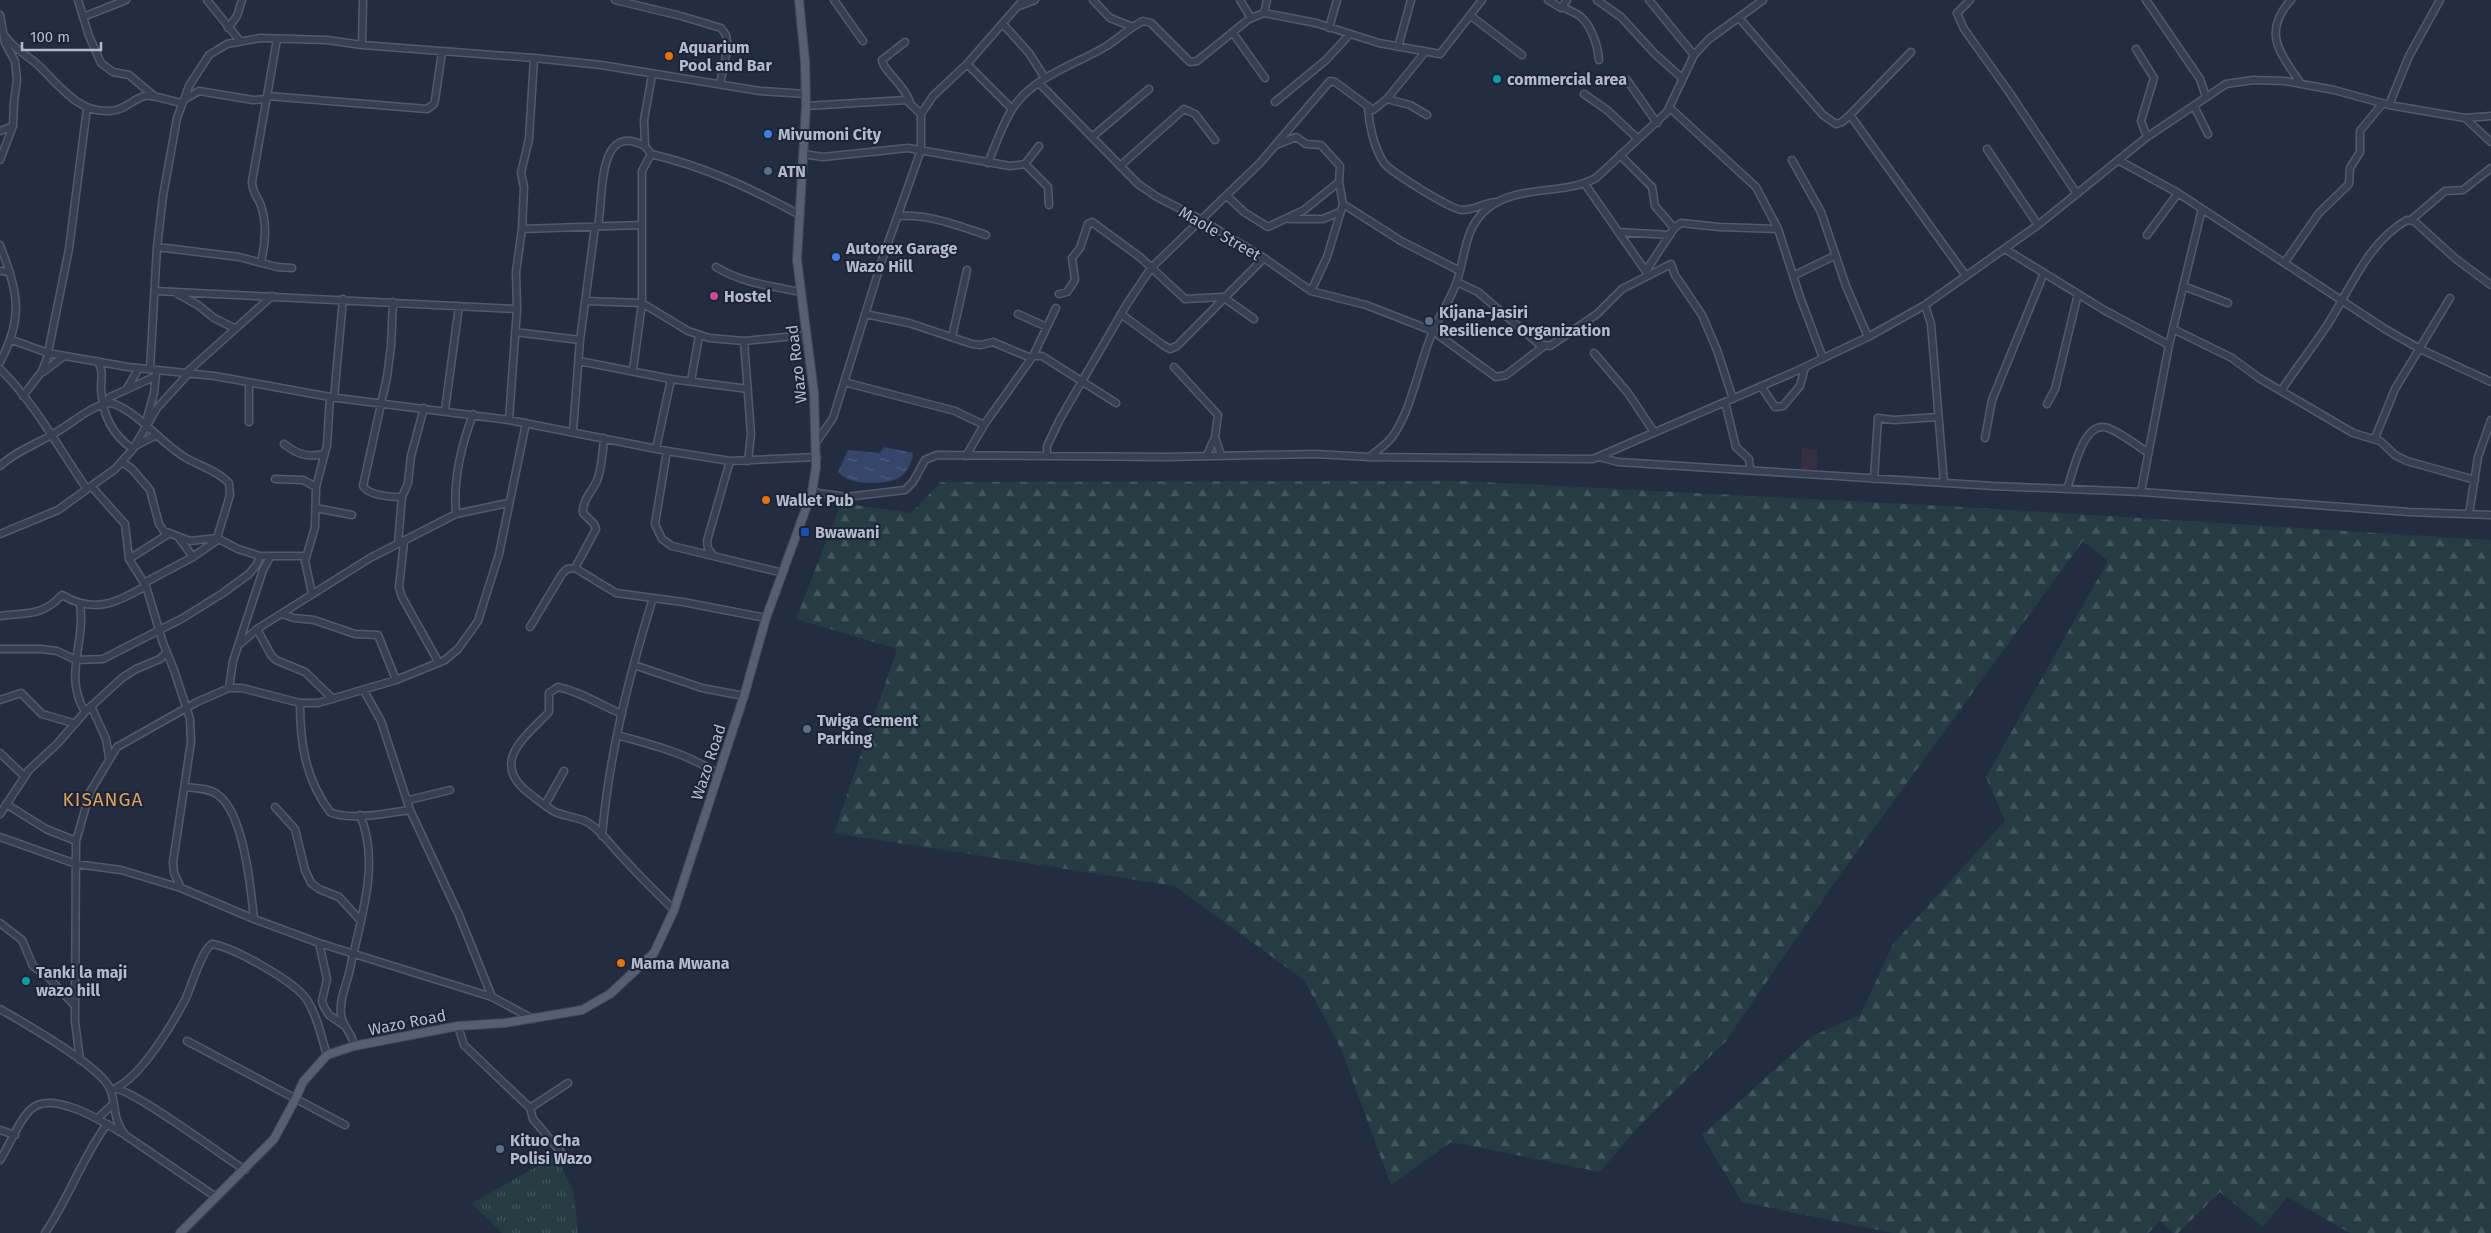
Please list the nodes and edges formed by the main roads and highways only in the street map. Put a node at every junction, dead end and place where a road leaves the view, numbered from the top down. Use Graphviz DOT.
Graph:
graph roads {
  1 [pos="799,0"];
  2 [pos="180,1233"];
  1 -- 2 [label="main road, Wazo Road"];
}
